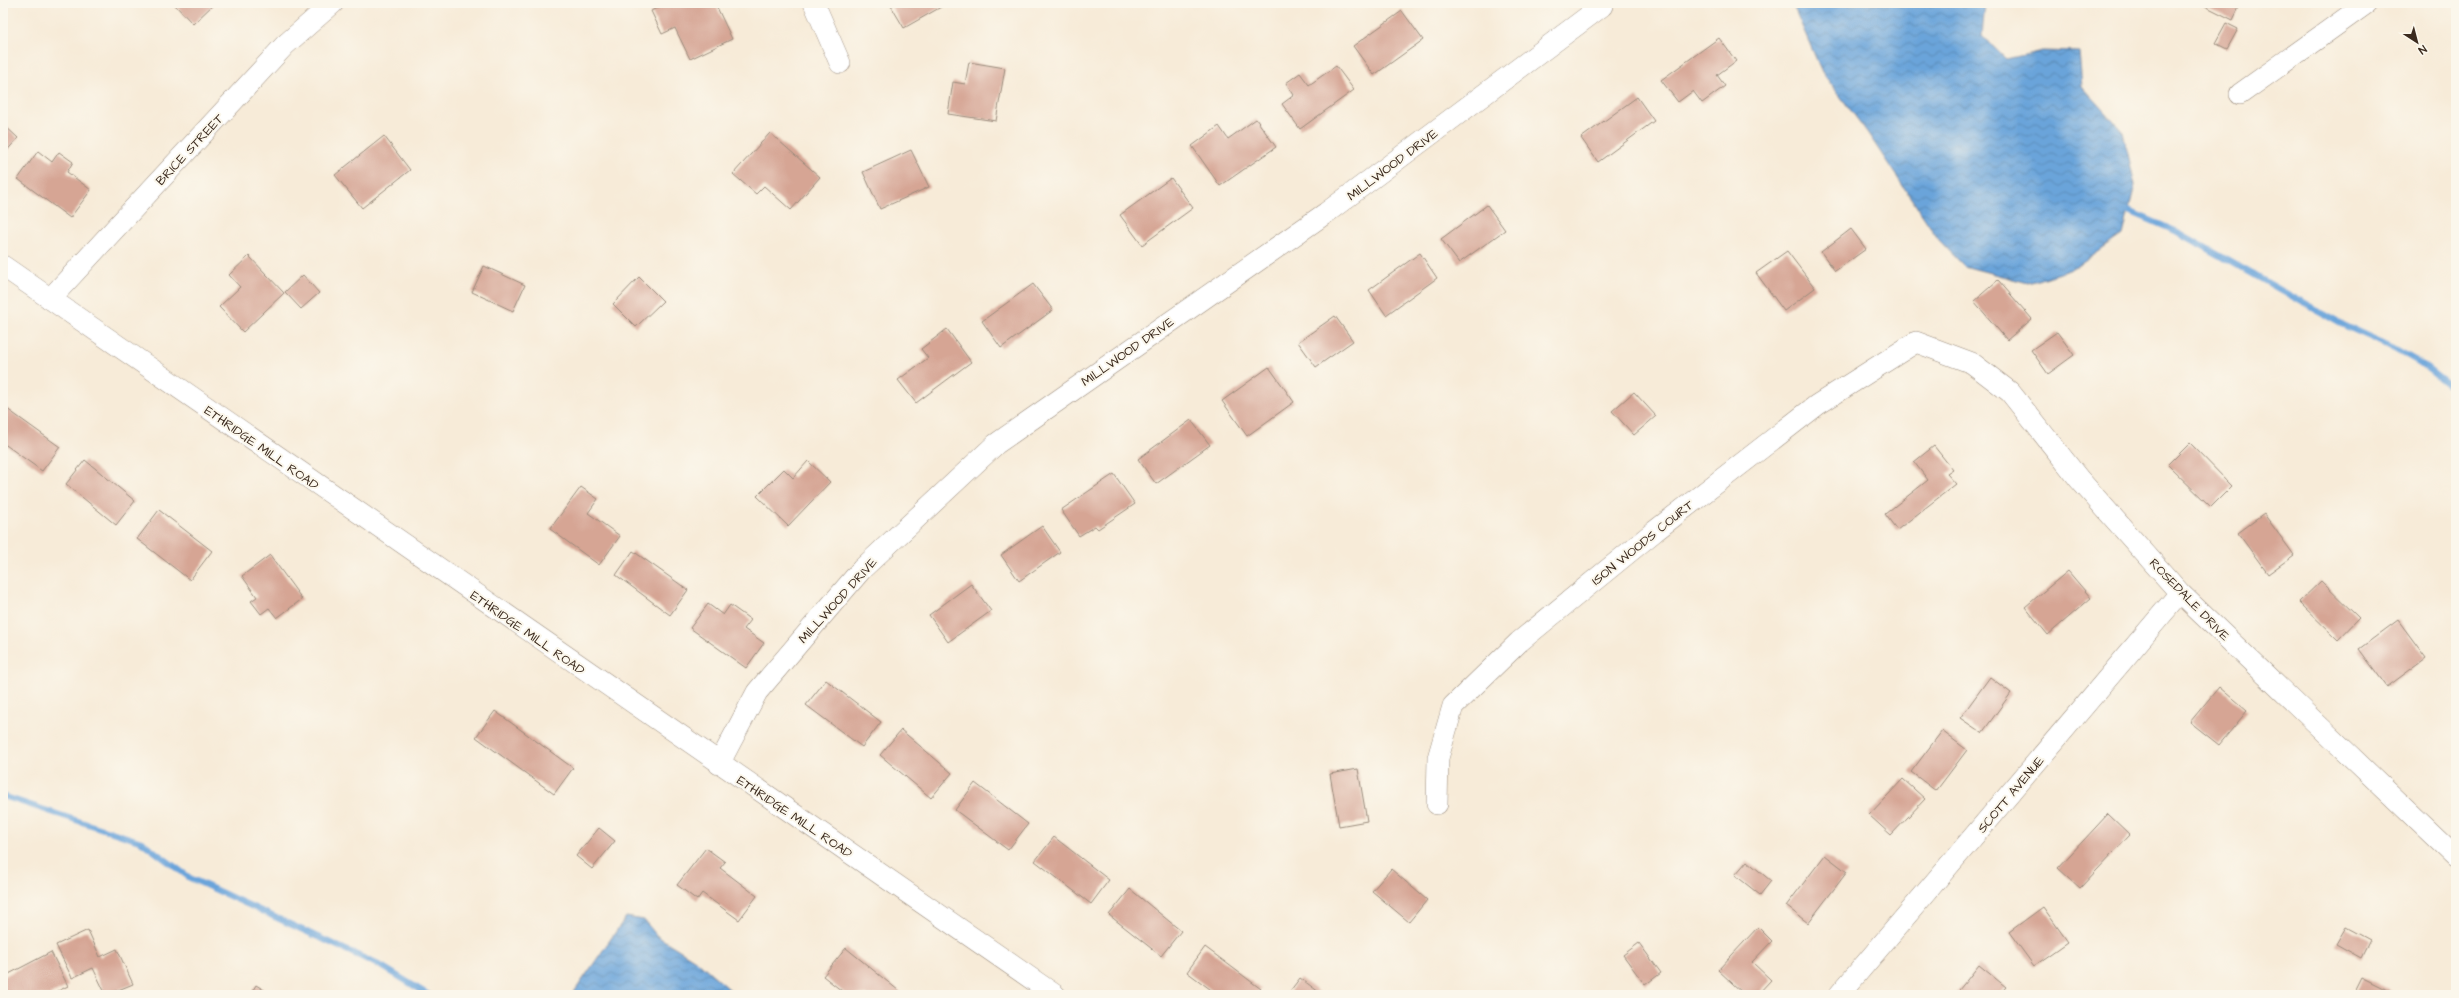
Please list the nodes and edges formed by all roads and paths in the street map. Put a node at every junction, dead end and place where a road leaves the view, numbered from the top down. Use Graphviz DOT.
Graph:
graph roads {
  1 [pos="333,3"];
  2 [pos="814,3"];
  3 [pos="2367,3"];
  4 [pos="1602,6"];
  5 [pos="840,63"];
  6 [pos="2240,94"];
  7 [pos="3,266"];
  8 [pos="50,299"];
  9 [pos="1926,345"];
  10 [pos="2180,593"];
  11 [pos="719,764"];
  12 [pos="1437,804"];
  13 [pos="2456,857"];
  14 [pos="1055,995"];
  15 [pos="1839,995"];
  1 -- 8 [label="street, BRICE STREET"];
  2 -- 5 [label="street"];
  3 -- 6 [label="street"];
  4 -- 11 [label="street, MILLWOOD DRIVE"];
  7 -- 8 [label="street, ETHRIDGE MILL ROAD"];
  8 -- 11 [label="street, ETHRIDGE MILL ROAD"];
  9 -- 10 [label="street, ROSEDALE DRIVE"];
  9 -- 12 [label="street, ISON WOODS COURT"];
  10 -- 13 [label="street, ROSEDALE DRIVE"];
  10 -- 15 [label="street, SCOTT AVENUE"];
  11 -- 14 [label="street, ETHRIDGE MILL ROAD"];
}
